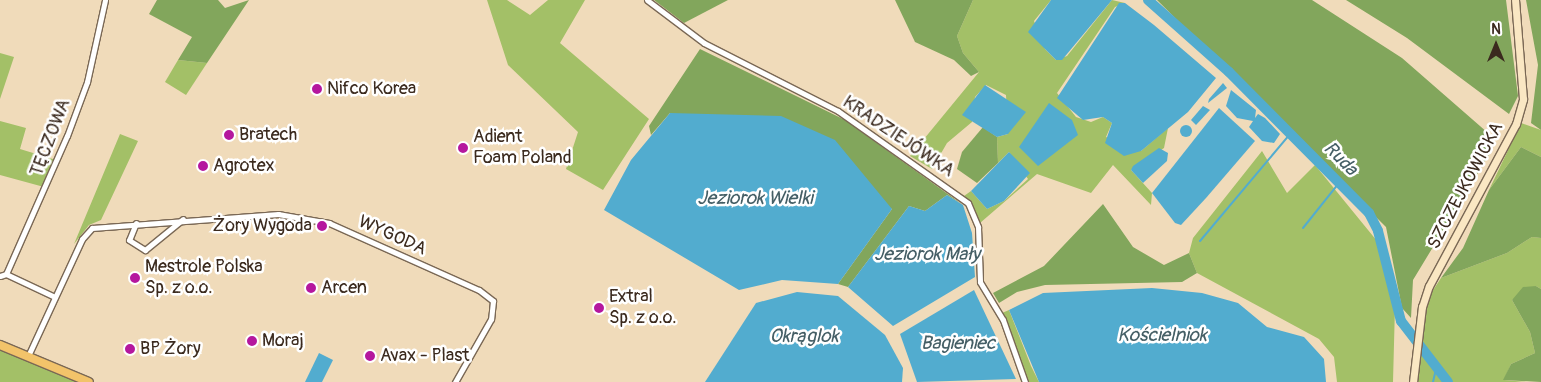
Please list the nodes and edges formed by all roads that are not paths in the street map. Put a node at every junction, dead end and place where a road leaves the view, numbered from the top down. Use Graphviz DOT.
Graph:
graph roads {
  1 [pos="105,0"];
  2 [pos="647,0"];
  3 [pos="1515,0"];
  4 [pos="183,219"];
  5 [pos="136,223"];
  6 [pos="6,274"];
  7 [pos="0,276"];
  8 [pos="55,297"];
  9 [pos="2,344"];
  10 [pos="28,356"];
  11 [pos="89,382"];
  12 [pos="455,382"];
  13 [pos="1025,382"];
  14 [pos="1413,382"];
  1 -- 6 [label="street, TĘCZOWA"];
  2 -- 13 [label="street, KRADZIEJÓWKA"];
  3 -- 14 [label="main road, SZCZEJKOWICKA"];
  4 -- 5 [label="street, WYGODA"];
  4 -- 5 [label="street"];
  4 -- 12 [label="street, WYGODA"];
  5 -- 8 [label="street, WYGODA"];
  6 -- 7 [label="street"];
  6 -- 8 [label="street"];
  8 -- 10 [label="street, WYGODA"];
  9 -- 10 [label="main road"];
  10 -- 11 [label="main road"];
}
